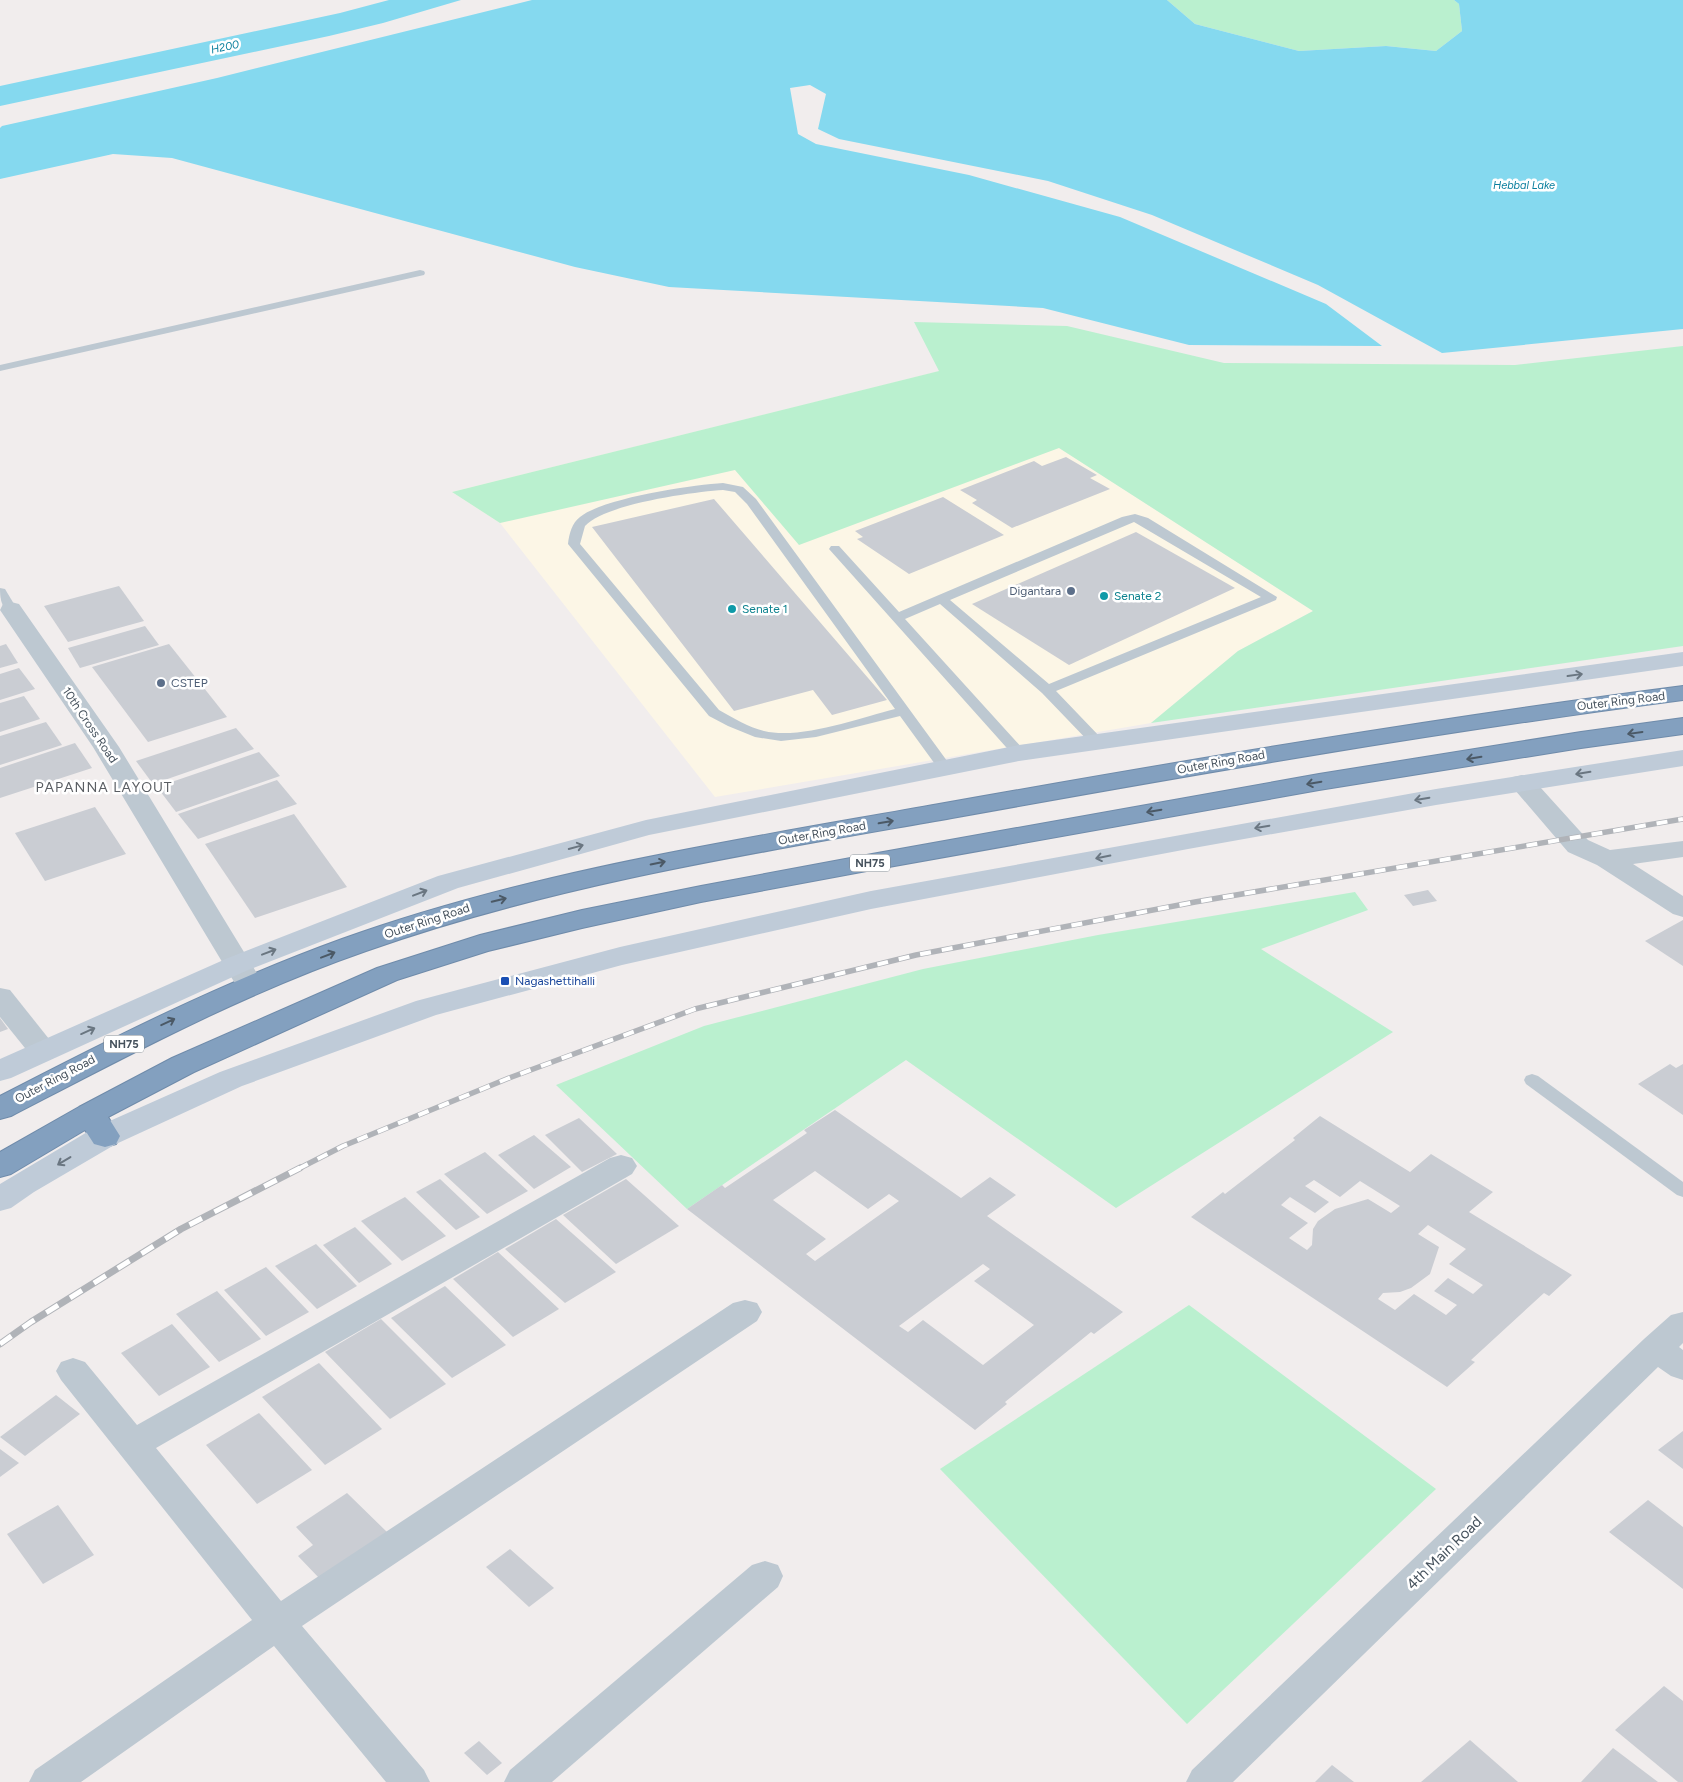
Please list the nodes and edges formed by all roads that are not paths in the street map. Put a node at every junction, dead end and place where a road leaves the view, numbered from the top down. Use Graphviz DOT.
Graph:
graph roads {
  1 [pos="420,273"];
  2 [pos="0,368"];
  3 [pos="835,549"];
  4 [pos="941,599"];
  5 [pos="6,601"];
  6 [pos="897,618"];
  7 [pos="1683,659"];
  8 [pos="1047,690"];
  9 [pos="1683,693"];
  10 [pos="904,711"];
  11 [pos="1683,726"];
  12 [pos="1097,742"];
  13 [pos="1019,753"];
  14 [pos="1683,758"];
  15 [pos="945,768"];
  16 [pos="1522,783"];
  17 [pos="1683,849"];
  18 [pos="1607,859"];
  19 [pos="1683,908"];
  20 [pos="244,974"];
  21 [pos="0,997"];
  22 [pos="43,1051"];
  23 [pos="0,1071"];
  24 [pos="1532,1080"];
  25 [pos="0,1109"];
  26 [pos="98,1125"];
  27 [pos="0,1166"];
  28 [pos="621,1166"];
  29 [pos="1683,1192"];
  30 [pos="0,1200"];
  31 [pos="745,1312"];
  32 [pos="1683,1324"];
  33 [pos="1670,1358"];
  34 [pos="73,1371"];
  35 [pos="132,1445"];
  36 [pos="765,1576"];
  37 [pos="277,1623"];
  38 [pos="48,1782"];
  39 [pos="410,1782"];
  40 [pos="524,1782"];
  41 [pos="1206,1782"];
  1 -- 2 [label="lane"];
  3 -- 6 [label="lane"];
  4 -- 6 [label="lane"];
  4 -- 8 [label="lane"];
  4 -- 8 [label="lane"];
  5 -- 20 [label="street, 10th Cross Road"];
  6 -- 13 [label="lane"];
  12 -- 7 [label="street, one-way"];
  8 -- 12 [label="lane"];
  20 -- 9 [label="highway, Outer Ring Road / NH75, one-way"];
  10 -- 10 [label="lane"];
  10 -- 15 [label="lane"];
  11 -- 26 [label="highway, NH75, one-way"];
  12 -- 13 [label="street"];
  13 -- 15 [label="street"];
  14 -- 16 [label="street, one-way"];
  20 -- 15 [label="street, one-way"];
  16 -- 18 [label="street"];
  16 -- 26 [label="street, one-way"];
  17 -- 18 [label="street"];
  18 -- 19 [label="street"];
  22 -- 20 [label="street, one-way"];
  25 -- 20 [label="highway, Outer Ring Road / NH75, one-way"];
  21 -- 22 [label="street"];
  22 -- 23 [label="street"];
  24 -- 29 [label="lane"];
  26 -- 27 [label="highway, NH75"];
  26 -- 30 [label="street, one-way"];
  28 -- 35 [label="street"];
  31 -- 37 [label="street"];
  32 -- 33 [label="street, 4th Main Road"];
  33 -- 41 [label="street, 4th Main Road"];
  34 -- 35 [label="street"];
  35 -- 37 [label="street"];
  36 -- 40 [label="street"];
  37 -- 38 [label="street"];
  37 -- 39 [label="street"];
}
